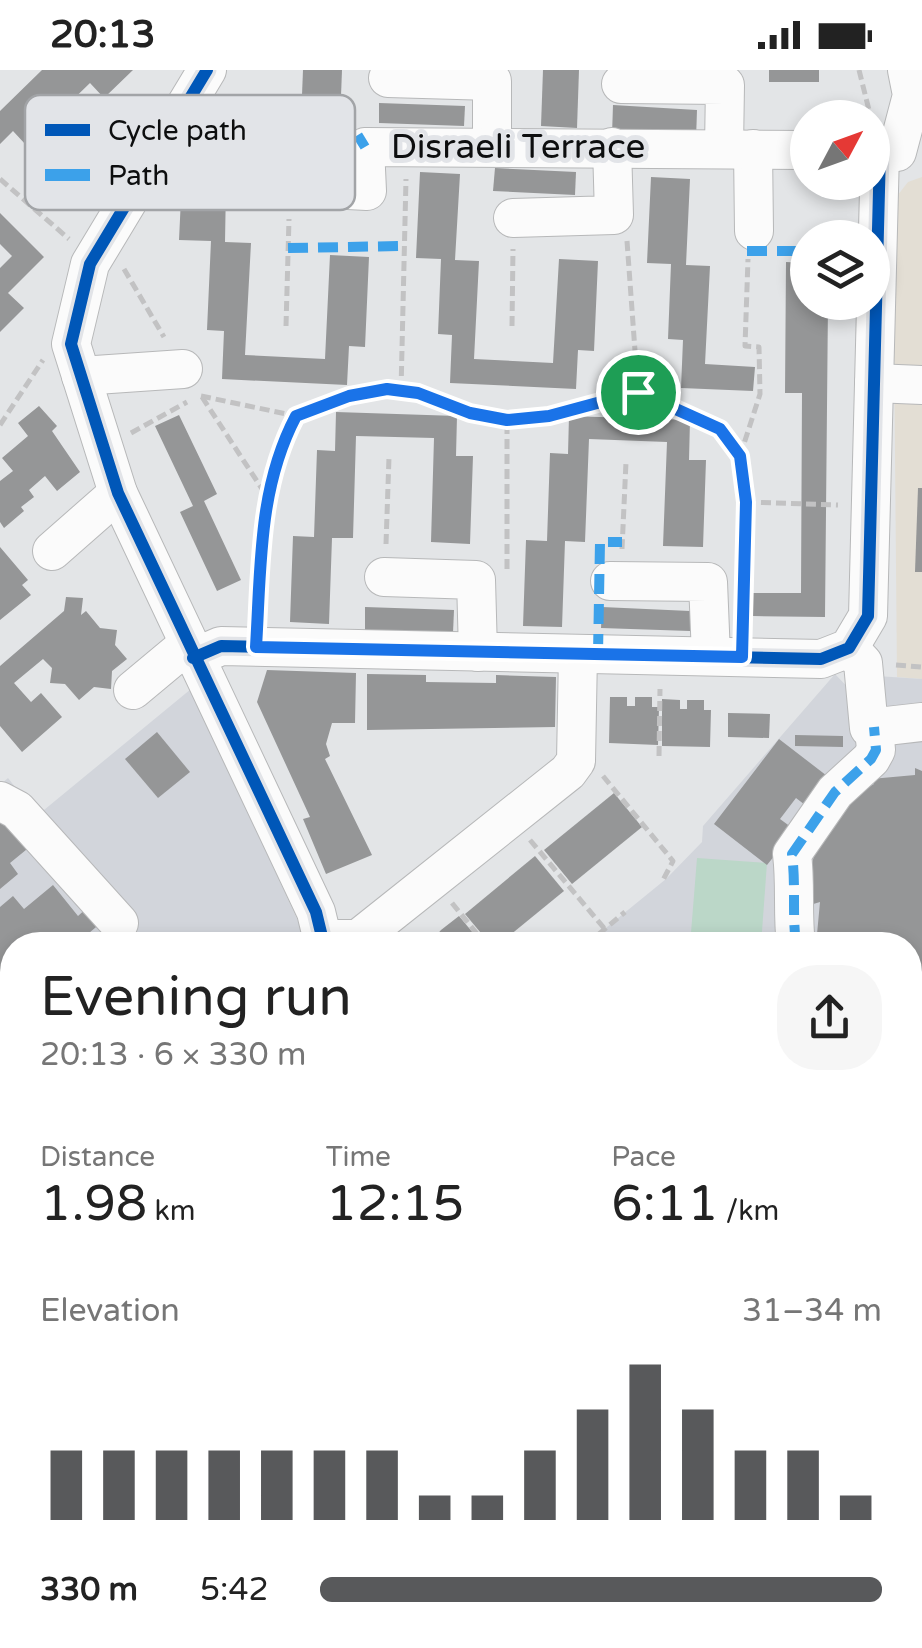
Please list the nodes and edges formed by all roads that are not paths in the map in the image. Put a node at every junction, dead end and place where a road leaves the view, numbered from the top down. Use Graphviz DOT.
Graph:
graph roads {
  1 [pos="207,70"];
  2 [pos="388,78"];
  3 [pos="622,84"];
  4 [pos="914,87"];
  5 [pos="192,95"];
  6 [pos="890,143"];
  7 [pos="492,146"];
  8 [pos="612,147"];
  9 [pos="738,148"];
  10 [pos="790,149"];
  11 [pos="355,189"];
  12 [pos="886,200"];
  13 [pos="122,210"];
  14 [pos="514,218"];
  15 [pos="754,230"];
  16 [pos="76,360"];
  17 [pos="183,370"];
  18 [pos="874,383"];
  19 [pos="922,386"];
  20 [pos="118,493"];
  21 [pos="52,551"];
  22 [pos="384,577"];
  23 [pos="615,582"];
  24 [pos="849,648"];
  25 [pos="190,651"];
  26 [pos="478,652"];
  27 [pos="578,654"];
  28 [pos="727,657"];
  29 [pos="134,690"];
  30 [pos="922,722"];
  31 [pos="874,728"];
  32 [pos="0,800"];
  33 [pos="119,924"];
  34 [pos="320,932"];
  35 [pos="367,932"];
  36 [pos="794,932"];
  1 -- 5 [label="street"];
  2 -- 7 [label="street"];
  3 -- 9 [label="street"];
  4 -- 6 [label="street"];
  7 -- 8 [label="street, Disraeli Terrace"];
  7 -- 11 [label="street, Disraeli Terrace"];
  8 -- 9 [label="street, Disraeli Terrace"];
  8 -- 14 [label="street"];
  9 -- 10 [label="street, Disraeli Terrace"];
  9 -- 15 [label="street"];
  12 -- 18 [label="street"];
  13 -- 16 [label="street"];
  16 -- 17 [label="street"];
  16 -- 20 [label="street"];
  18 -- 19 [label="street"];
  18 -- 24 [label="street"];
  20 -- 21 [label="street"];
  20 -- 25 [label="street"];
  22 -- 26 [label="street"];
  23 -- 28 [label="street"];
  24 -- 28 [label="street"];
  24 -- 31 [label="street"];
  25 -- 26 [label="street"];
  25 -- 29 [label="street"];
  25 -- 34 [label="street"];
  26 -- 27 [label="street"];
  27 -- 28 [label="street"];
  27 -- 35 [label="street"];
  30 -- 31 [label="street"];
  31 -- 36 [label="street"];
  32 -- 33 [label="street"];
}
